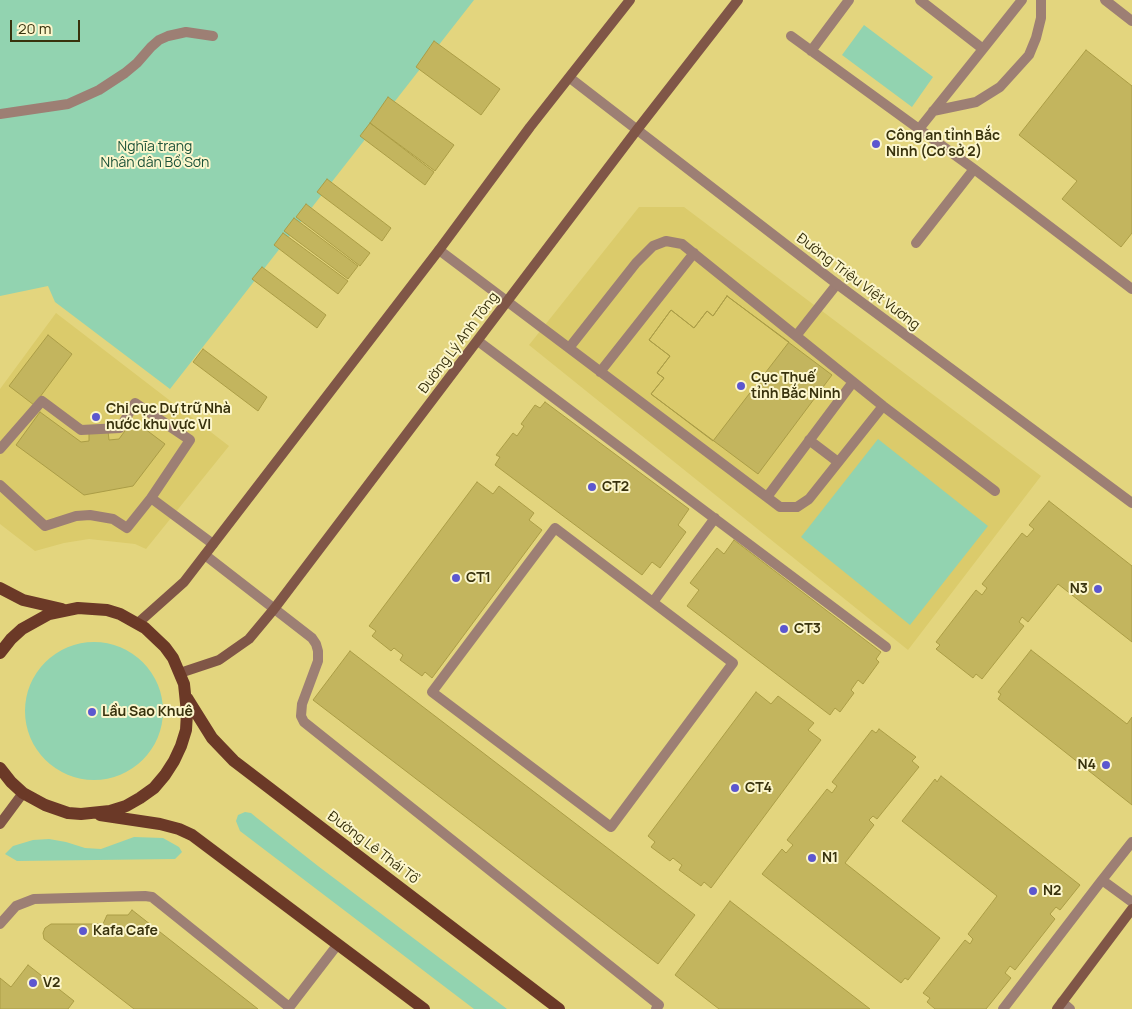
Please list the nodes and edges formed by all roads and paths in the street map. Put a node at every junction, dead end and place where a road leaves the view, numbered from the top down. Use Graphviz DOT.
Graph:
graph roads {
  1 [pos="630,0"];
  2 [pos="738,0"];
  3 [pos="849,0"];
  4 [pos="920,0"];
  5 [pos="1022,0"];
  6 [pos="1041,0"];
  7 [pos="1105,0"];
  8 [pos="1132,21"];
  9 [pos="213,36"];
  10 [pos="791,36"];
  11 [pos="983,48"];
  12 [pos="811,51"];
  13 [pos="570,78"];
  14 [pos="933,112"];
  15 [pos="0,114"];
  16 [pos="919,129"];
  17 [pos="636,130"];
  18 [pos="974,169"];
  19 [pos="916,243"];
  20 [pos="439,250"];
  21 [pos="694,253"];
  22 [pos="837,284"];
  23 [pos="1132,289"];
  24 [pos="508,301"];
  25 [pos="796,336"];
  26 [pos="478,341"];
  27 [pos="569,348"];
  28 [pos="600,372"];
  29 [pos="853,382"];
  30 [pos="883,406"];
  31 [pos="810,440"];
  32 [pos="0,449"];
  33 [pos="838,462"];
  34 [pos="0,484"];
  35 [pos="995,491"];
  36 [pos="767,497"];
  37 [pos="151,498"];
  38 [pos="1132,503"];
  39 [pos="715,518"];
  40 [pos="213,544"];
  41 [pos="205,555"];
  42 [pos="0,588"];
  43 [pos="653,602"];
  44 [pos="274,609"];
  45 [pos="64,610"];
  46 [pos="138,623"];
  47 [pos="886,647"];
  48 [pos="0,653"];
  49 [pos="180,673"];
  50 [pos="186,697"];
  51 [pos="0,768"];
  52 [pos="23,793"];
  53 [pos="93,814"];
  54 [pos="0,824"];
  55 [pos="1132,842"];
  56 [pos="1102,880"];
  57 [pos="1132,902"];
  58 [pos="1132,909"];
  59 [pos="0,924"];
  60 [pos="338,944"];
  61 [pos="1063,1007"];
  62 [pos="288,1008"];
  63 [pos="660,1008"];
  64 [pos="424,1009"];
  65 [pos="559,1009"];
  66 [pos="1003,1009"];
  1 -- 13 [label="main road"];
  2 -- 17 [label="main road, Đường Lý Anh Tông"];
  3 -- 12 [label="street"];
  4 -- 11 [label="street"];
  5 -- 11 [label="street"];
  6 -- 14 [label="street"];
  7 -- 8 [label="street"];
  9 -- 15 [label="street"];
  10 -- 12 [label="street"];
  11 -- 14 [label="street"];
  12 -- 16 [label="street"];
  13 -- 17 [label="street, Đường Triệu Việt Vương"];
  13 -- 20 [label="main road"];
  14 -- 16 [label="street"];
  16 -- 18 [label="street"];
  17 -- 22 [label="street, Đường Triệu Việt Vương"];
  17 -- 24 [label="main road, Đường Lý Anh Tông"];
  18 -- 19 [label="street"];
  18 -- 23 [label="street"];
  20 -- 24 [label="street"];
  20 -- 40 [label="main road"];
  21 -- 25 [label="street"];
  21 -- 27 [label="street"];
  21 -- 28 [label="street"];
  22 -- 25 [label="street"];
  22 -- 38 [label="street, Đường Triệu Việt Vương"];
  24 -- 26 [label="main road, Đường Lý Anh Tông"];
  24 -- 27 [label="street"];
  25 -- 29 [label="street"];
  26 -- 39 [label="street"];
  26 -- 44 [label="main road, Đường Lý Anh Tông"];
  27 -- 28 [label="street"];
  28 -- 36 [label="street"];
  29 -- 30 [label="street"];
  29 -- 31 [label="street"];
  30 -- 33 [label="street"];
  30 -- 35 [label="street"];
  31 -- 33 [label="street"];
  31 -- 36 [label="street"];
  32 -- 37 [label="street"];
  33 -- 36 [label="street"];
  34 -- 37 [label="street"];
  37 -- 40 [label="street"];
  39 -- 43 [label="street"];
  39 -- 47 [label="street"];
  40 -- 41 [label="main road"];
  41 -- 44 [label="street"];
  41 -- 46 [label="main road"];
  42 -- 45 [label="main road"];
  43 -- 43 [label="street"];
  44 -- 49 [label="main road, Đường Lý Anh Tông"];
  44 -- 63 [label="street"];
  45 -- 46 [label="main road"];
  45 -- 48 [label="main road"];
  46 -- 49 [label="main road"];
  49 -- 50 [label="main road"];
  50 -- 53 [label="main road"];
  50 -- 65 [label="main road, Đường Lê Thái Tổ"];
  51 -- 52 [label="main road"];
  52 -- 53 [label="main road"];
  52 -- 54 [label="main road"];
  53 -- 60 [label="main road"];
  55 -- 56 [label="street"];
  56 -- 57 [label="street"];
  56 -- 66 [label="street"];
  58 -- 61 [label="main road"];
  59 -- 62 [label="street"];
  60 -- 62 [label="street"];
  60 -- 64 [label="main road"];
}
